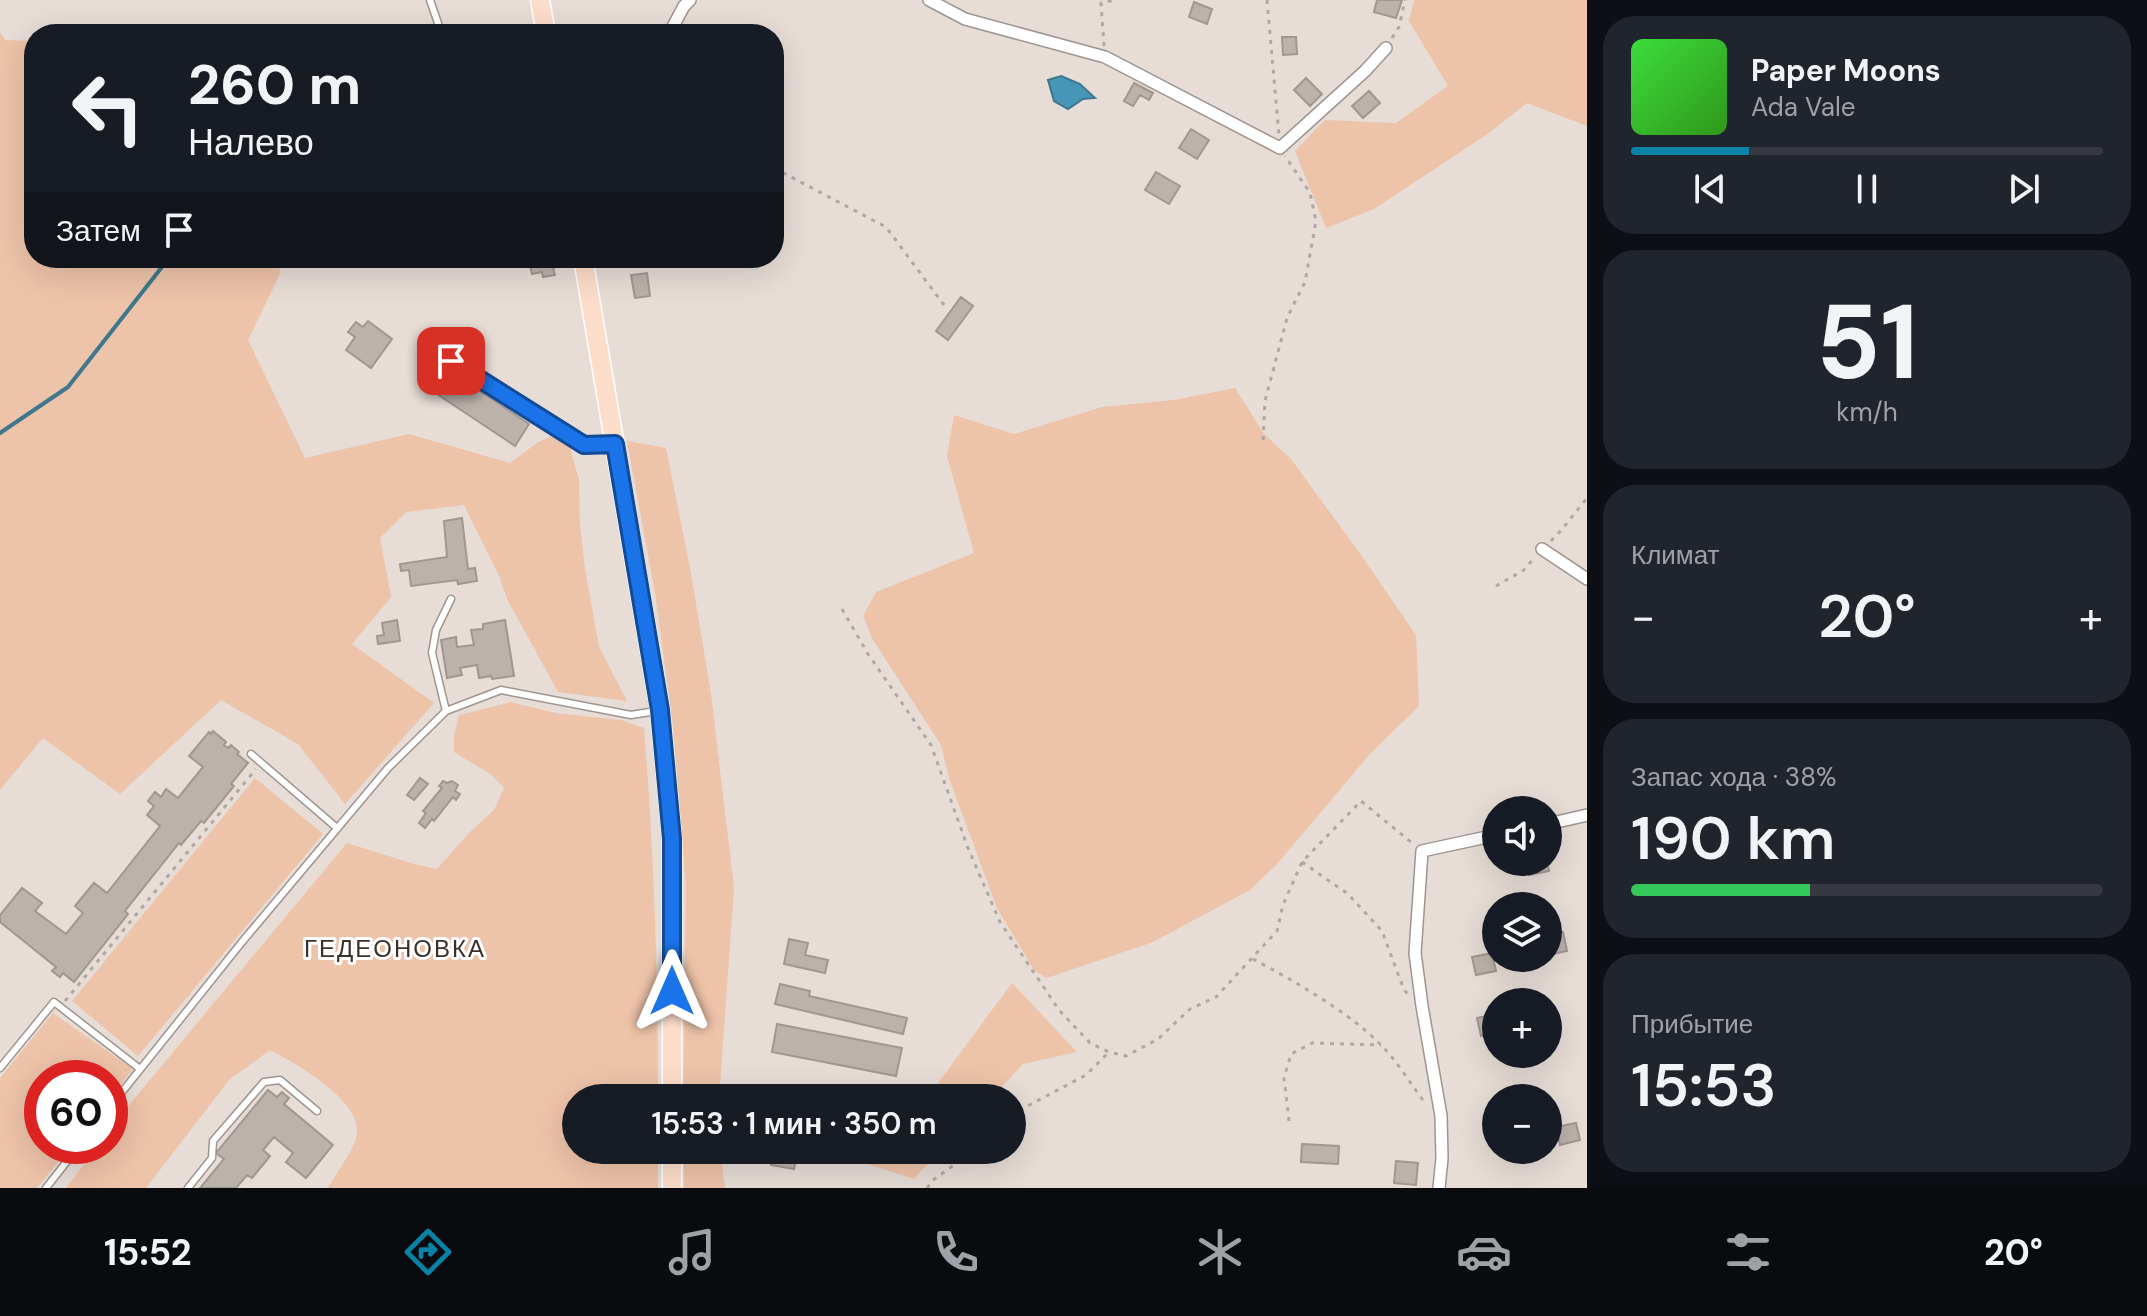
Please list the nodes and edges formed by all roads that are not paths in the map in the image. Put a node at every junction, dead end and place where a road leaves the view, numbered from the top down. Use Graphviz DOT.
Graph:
graph roads {
  1 [pos="430,0"];
  2 [pos="540,0"];
  3 [pos="690,0"];
  4 [pos="929,0"];
  5 [pos="438,24"];
  6 [pos="544,24"];
  7 [pos="674,24"];
  8 [pos="1386,48"];
  9 [pos="585,268"];
  10 [pos="451,361"];
  11 [pos="615,444"];
  12 [pos="1542,549"];
  13 [pos="1587,579"];
  14 [pos="451,599"];
  15 [pos="660,710"];
  16 [pos="446,711"];
  17 [pos="251,754"];
  18 [pos="1587,815"];
  19 [pos="1562,821"];
  20 [pos="337,828"];
  21 [pos="1482,838"];
  22 [pos="0,1068"];
  23 [pos="140,1069"];
  24 [pos="128,1084"];
  25 [pos="672,1084"];
  26 [pos="317,1111"];
  27 [pos="65,1164"];
  28 [pos="672,1164"];
  29 [pos="46,1188"];
  30 [pos="188,1188"];
  31 [pos="672,1188"];
  32 [pos="1439,1188"];
  1 -- 5 [label="lane"];
  2 -- 6 [label="main road"];
  3 -- 7 [label="street"];
  4 -- 8 [label="street"];
  9 -- 11 [label="main road"];
  10 -- 11 [label="lane"];
  11 -- 15 [label="main road"];
  12 -- 13 [label="street"];
  14 -- 16 [label="lane"];
  15 -- 16 [label="lane"];
  15 -- 25 [label="main road"];
  16 -- 20 [label="lane"];
  17 -- 20 [label="lane"];
  18 -- 19 [label="street"];
  20 -- 23 [label="lane"];
  21 -- 32 [label="street"];
  22 -- 23 [label="lane"];
  23 -- 24 [label="lane"];
  26 -- 30 [label="lane"];
  27 -- 29 [label="lane"];
  28 -- 31 [label="main road"];
}
